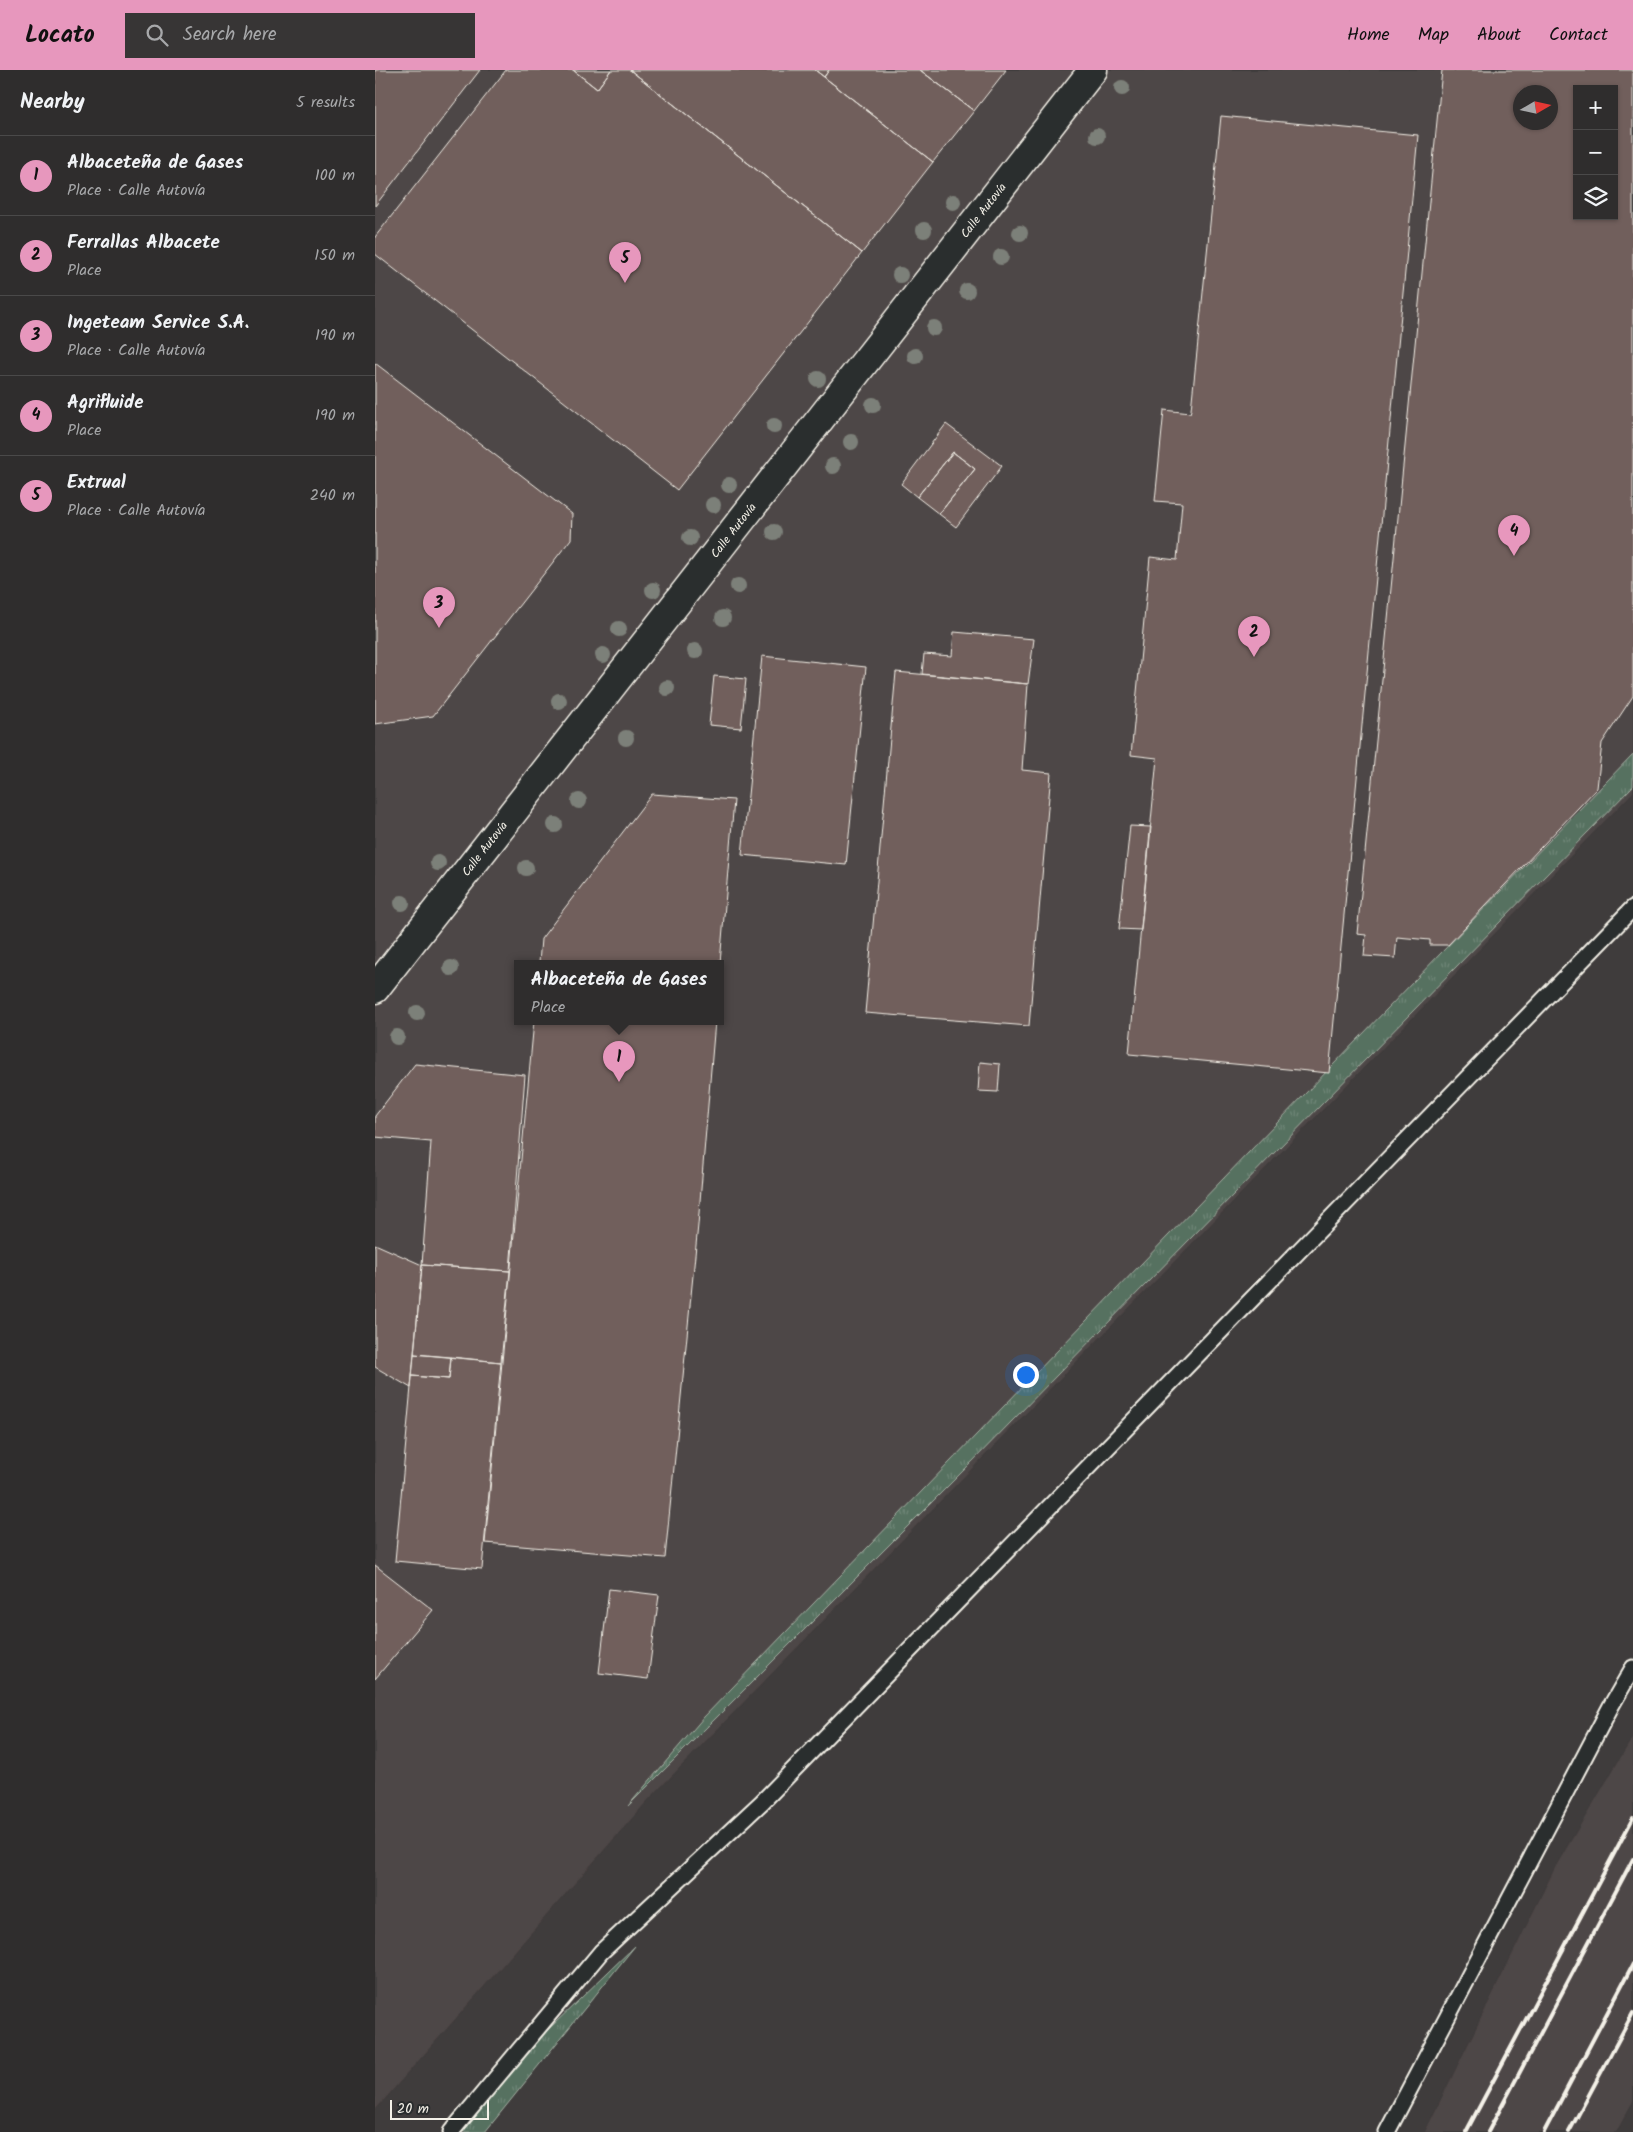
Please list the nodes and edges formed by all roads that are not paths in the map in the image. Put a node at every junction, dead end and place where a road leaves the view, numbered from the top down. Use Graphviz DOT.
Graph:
graph roads {
  1 [pos="1093,70"];
  2 [pos="1633,908"];
  3 [pos="375,989"];
  4 [pos="1633,1668"];
  5 [pos="451,2132"];
  6 [pos="1387,2132"];
  1 -- 3 [label="street, Calle Autovía"];
  2 -- 5 [label="lane"];
  4 -- 6 [label="lane"];
}
